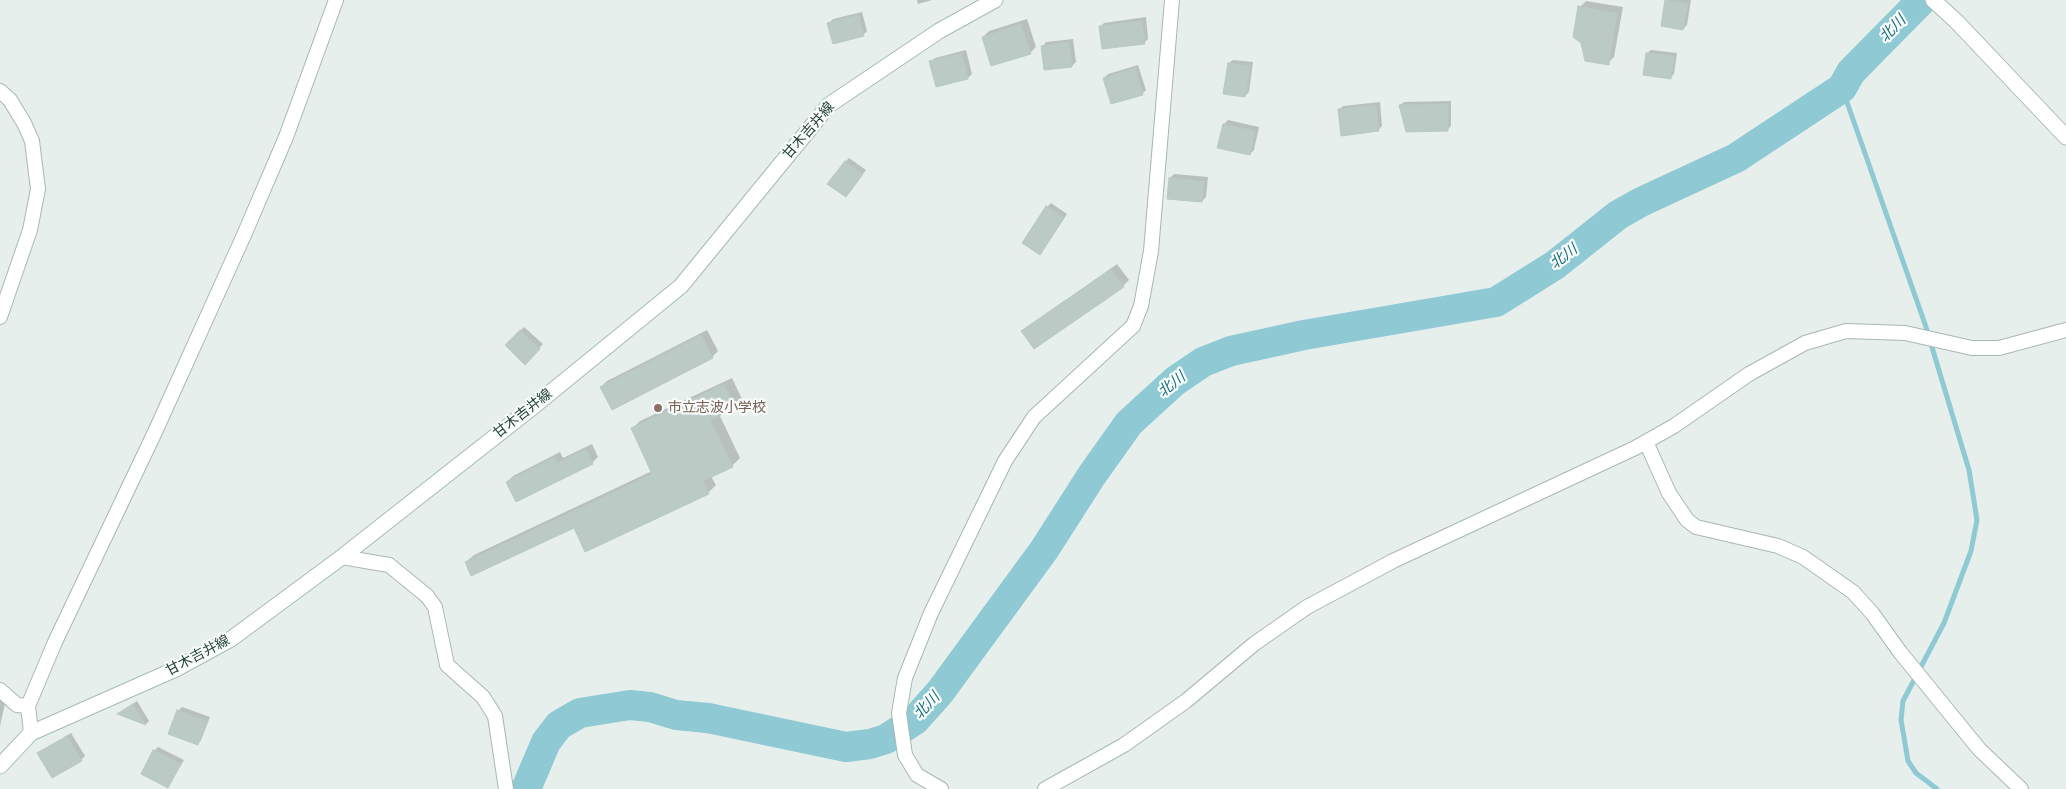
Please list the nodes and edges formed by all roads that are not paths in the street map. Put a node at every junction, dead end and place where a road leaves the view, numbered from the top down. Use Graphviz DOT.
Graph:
graph roads {
  1 [pos="336,0"];
  2 [pos="995,0"];
  3 [pos="1172,0"];
  4 [pos="1933,0"];
  5 [pos="0,91"];
  6 [pos="2066,137"];
  7 [pos="0,317"];
  8 [pos="2066,330"];
  9 [pos="1646,442"];
  10 [pos="342,557"];
  11 [pos="0,690"];
  12 [pos="28,706"];
  13 [pos="31,733"];
  14 [pos="0,766"];
  15 [pos="506,789"];
  16 [pos="941,789"];
  17 [pos="1045,789"];
  18 [pos="2021,789"];
  1 -- 12 [label="street"];
  2 -- 10 [label="main road, 甘木吉井線"];
  3 -- 16 [label="street"];
  4 -- 6 [label="main road"];
  5 -- 7 [label="street"];
  8 -- 9 [label="street"];
  9 -- 17 [label="street"];
  9 -- 18 [label="street"];
  10 -- 13 [label="main road, 甘木吉井線"];
  10 -- 15 [label="street"];
  11 -- 12 [label="street"];
  12 -- 13 [label="street"];
  13 -- 14 [label="main road, 甘木吉井線"];
}
